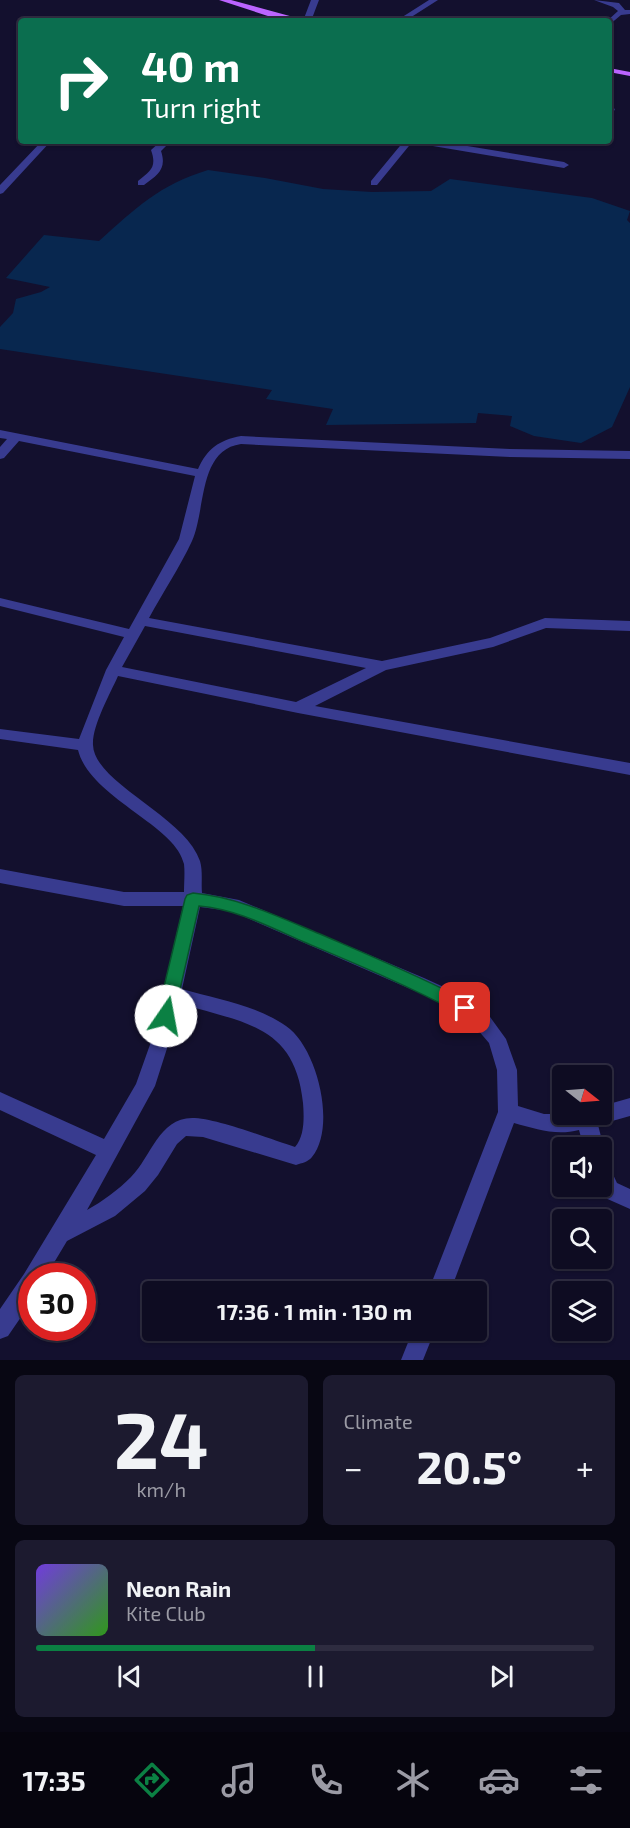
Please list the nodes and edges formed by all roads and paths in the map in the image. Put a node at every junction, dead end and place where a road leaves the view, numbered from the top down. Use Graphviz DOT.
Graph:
graph roads {
  1 [pos="223,0"];
  2 [pos="315,0"];
  3 [pos="434,0"];
  4 [pos="598,0"];
  5 [pos="627,12"];
  6 [pos="277,18"];
  7 [pos="306,18"];
  8 [pos="405,18"];
  9 [pos="612,20"];
  10 [pos="612,71"];
  11 [pos="630,75"];
  12 [pos="44,144"];
  13 [pos="163,144"];
  14 [pos="407,144"];
  15 [pos="439,144"];
  16 [pos="564,165"];
  17 [pos="141,183"];
  18 [pos="374,183"];
  19 [pos="0,191"];
  20 [pos="0,434"];
  21 [pos="15,438"];
  22 [pos="0,455"];
  23 [pos="630,455"];
  24 [pos="202,474"];
  25 [pos="0,602"];
  26 [pos="630,626"];
  27 [pos="137,628"];
  28 [pos="382,666"];
  29 [pos="113,669"];
  30 [pos="298,708"];
  31 [pos="0,734"];
  32 [pos="85,745"];
  33 [pos="630,769"];
  34 [pos="0,876"];
  35 [pos="193,899"];
  36 [pos="171,993"];
  37 [pos="0,1101"];
  38 [pos="630,1107"];
  39 [pos="508,1112"];
  40 [pos="612,1112"];
  41 [pos="552,1123"];
  42 [pos="110,1151"];
  43 [pos="612,1191"];
  44 [pos="630,1199"];
  45 [pos="61,1234"];
  46 [pos="42,1263"];
  47 [pos="443,1281"];
  48 [pos="18,1302"];
  49 [pos="0,1328"];
  50 [pos="420,1341"];
  51 [pos="412,1360"];
  1 -- 6 [label="main road"];
  2 -- 7 [label="street"];
  3 -- 8 [label="street"];
  4 -- 5 [label="street"];
  5 -- 9 [label="street"];
  10 -- 11 [label="main road"];
  12 -- 19 [label="street"];
  13 -- 17 [label="street"];
  14 -- 18 [label="street"];
  15 -- 16 [label="street"];
  20 -- 21 [label="street"];
  21 -- 22 [label="street"];
  21 -- 24 [label="street"];
  23 -- 24 [label="street"];
  24 -- 27 [label="street"];
  25 -- 27 [label="street"];
  26 -- 28 [label="street"];
  27 -- 28 [label="street"];
  27 -- 29 [label="street"];
  28 -- 30 [label="street"];
  29 -- 30 [label="street"];
  29 -- 32 [label="street"];
  30 -- 33 [label="street"];
  31 -- 32 [label="street"];
  32 -- 35 [label="street"];
  34 -- 35 [label="street"];
  35 -- 36 [label="street"];
  35 -- 39 [label="street"];
  36 -- 42 [label="street"];
  36 -- 45 [label="street"];
  37 -- 42 [label="street"];
  38 -- 40 [label="street"];
  39 -- 41 [label="street"];
  39 -- 47 [label="street"];
  42 -- 45 [label="street"];
  43 -- 44 [label="street"];
  45 -- 46 [label="street"];
  48 -- 49 [label="street"];
  50 -- 51 [label="street"];
}
